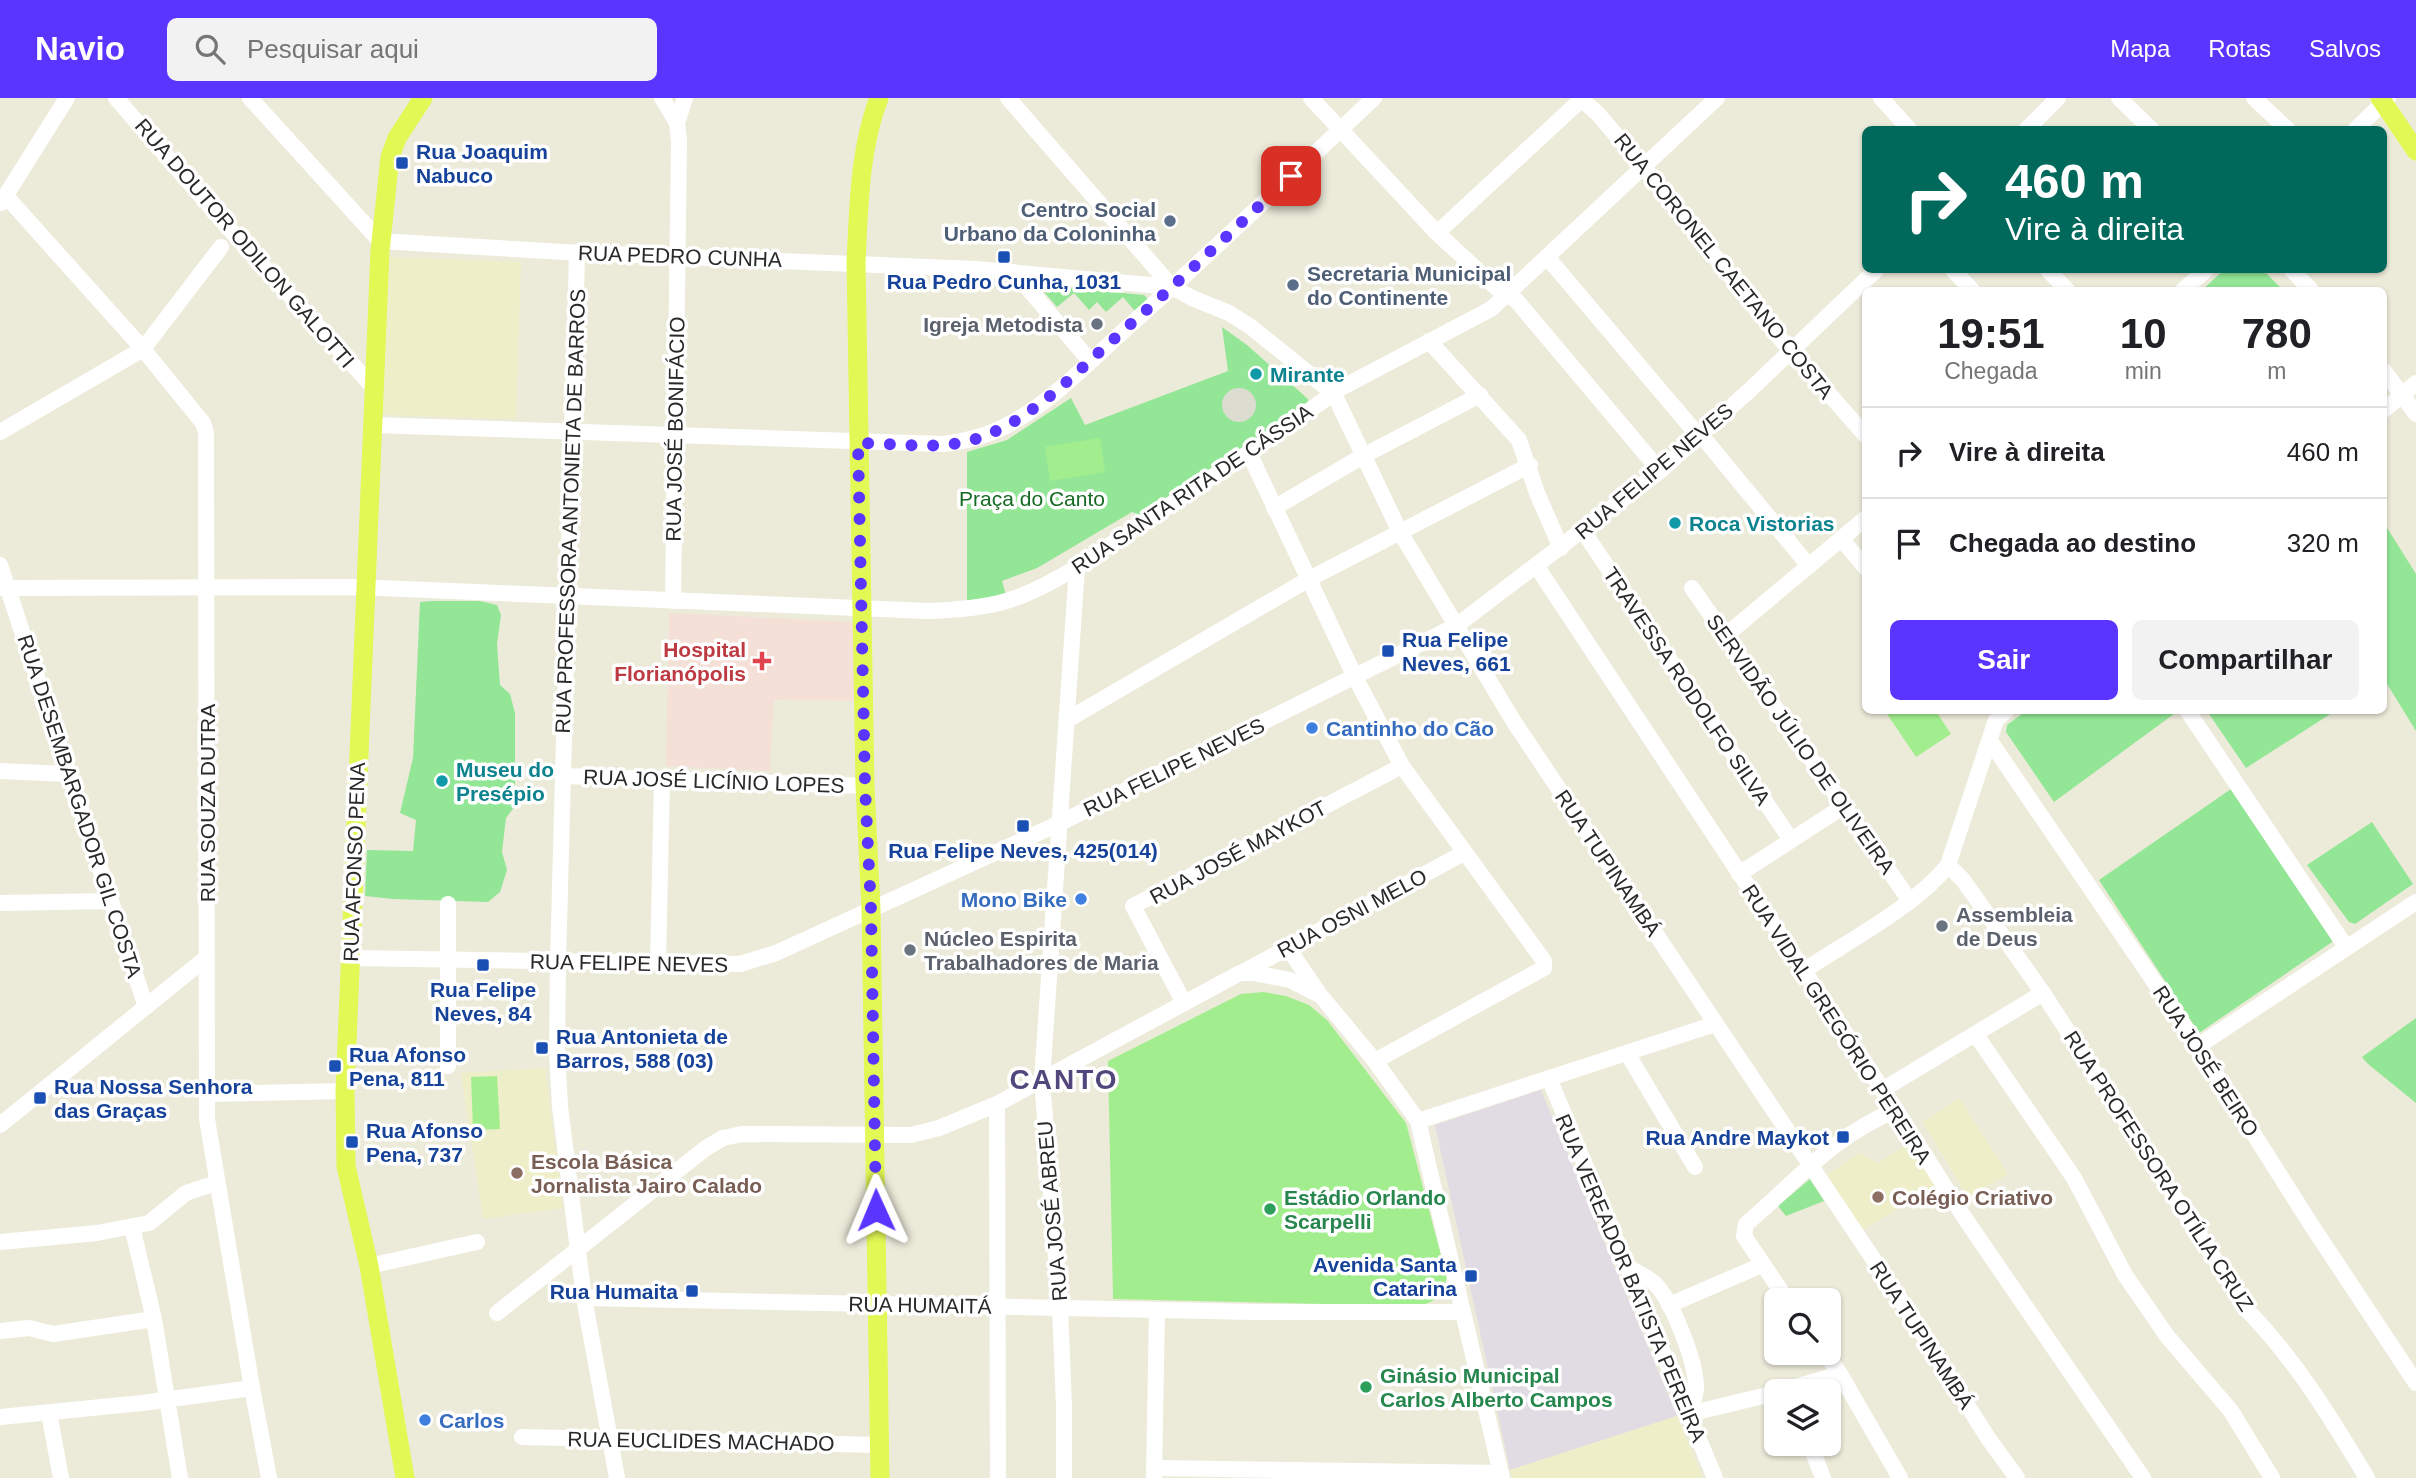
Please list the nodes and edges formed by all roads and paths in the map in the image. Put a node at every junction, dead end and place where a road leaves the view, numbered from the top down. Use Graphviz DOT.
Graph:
graph roads {
  1 [pos="67,98"];
  2 [pos="116,98"];
  3 [pos="250,98"];
  4 [pos="423,98"];
  5 [pos="662,98"];
  6 [pos="685,98"];
  7 [pos="879,98"];
  8 [pos="1009,98"];
  9 [pos="1311,98"];
  10 [pos="1374,98"];
  11 [pos="1582,98"];
  12 [pos="1717,98"];
  13 [pos="1881,98"];
  14 [pos="2058,98"];
  15 [pos="2119,98"];
  16 [pos="2254,98"];
  17 [pos="2384,100"];
  18 [pos="677,123"];
  19 [pos="1906,126"];
  20 [pos="2030,126"];
  21 [pos="2148,126"];
  22 [pos="2284,126"];
  23 [pos="2359,126"];
  24 [pos="1340,130"];
  25 [pos="2416,152"];
  26 [pos="1643,166"];
  27 [pos="3,201"];
  28 [pos="1437,233"];
  29 [pos="380,241"];
  30 [pos="221,247"];
  31 [pos="577,253"];
  32 [pos="677,257"];
  33 [pos="1547,257"];
  34 [pos="856,262"];
  35 [pos="1014,272"];
  36 [pos="1874,273"];
  37 [pos="1956,273"];
  38 [pos="2051,273"];
  39 [pos="2203,273"];
  40 [pos="2295,273"];
  41 [pos="1172,287"];
  42 [pos="1969,287"];
  43 [pos="2064,287"];
  44 [pos="2186,287"];
  45 [pos="2308,287"];
  46 [pos="1506,295"];
  47 [pos="1429,341"];
  48 [pos="143,349"];
  49 [pos="1791,351"];
  50 [pos="1090,361"];
  51 [pos="2387,375"];
  52 [pos="2416,383"];
  53 [pos="374,388"];
  54 [pos="1334,394"];
  55 [pos="1480,395"];
  56 [pos="2403,395"];
  57 [pos="2387,408"];
  58 [pos="2416,414"];
  59 [pos="373,425"];
  60 [pos="572,431"];
  61 [pos="1862,431"];
  62 [pos="0,432"];
  63 [pos="675,434"];
  64 [pos="1699,436"];
  65 [pos="858,443"];
  66 [pos="1249,453"];
  67 [pos="1363,456"];
  68 [pos="1530,466"];
  69 [pos="1660,471"];
  70 [pos="1274,508"];
  71 [pos="1862,521"];
  72 [pos="1583,531"];
  73 [pos="1400,532"];
  74 [pos="1840,539"];
  75 [pos="1561,548"];
  76 [pos="1862,564"];
  77 [pos="0,565"];
  78 [pos="1809,566"];
  79 [pos="1077,567"];
  80 [pos="1537,567"];
  81 [pos="1309,579"];
  82 [pos="4,588"];
  83 [pos="207,588"];
  84 [pos="1692,588"];
  85 [pos="366,589"];
  86 [pos="568,596"];
  87 [pos="673,601"];
  88 [pos="861,610"];
  89 [pos="1456,626"];
  90 [pos="1725,636"];
  91 [pos="1355,677"];
  92 [pos="1997,714"];
  93 [pos="2190,714"];
  94 [pos="1067,720"];
  95 [pos="1990,741"];
  96 [pos="1402,766"];
  97 [pos="0,771"];
  98 [pos="69,774"];
  99 [pos="563,776"];
  100 [pos="662,779"];
  101 [pos="865,786"];
  102 [pos="1844,806"];
  103 [pos="1060,823"];
  104 [pos="1791,841"];
  105 [pos="1464,853"];
  106 [pos="1948,865"];
  107 [pos="1739,874"];
  108 [pos="111,901"];
  109 [pos="1910,901"];
  110 [pos="2416,902"];
  111 [pos="0,903"];
  112 [pos="448,904"];
  113 [pos="871,909"];
  114 [pos="2346,947"];
  115 [pos="1288,948"];
  116 [pos="206,958"];
  117 [pos="350,958"];
  118 [pos="448,960"];
  119 [pos="558,962"];
  120 [pos="658,964"];
  121 [pos="1803,971"];
  122 [pos="1240,973"];
  123 [pos="2043,993"];
  124 [pos="1321,996"];
  125 [pos="1184,1003"];
  126 [pos="146,1007"];
  127 [pos="1715,1024"];
  128 [pos="1976,1035"];
  129 [pos="2198,1046"];
  130 [pos="1627,1053"];
  131 [pos="1375,1061"];
  132 [pos="448,1066"];
  133 [pos="1549,1079"];
  134 [pos="1042,1080"];
  135 [pos="1882,1090"];
  136 [pos="345,1091"];
  137 [pos="206,1094"];
  138 [pos="997,1104"];
  139 [pos="1896,1110"];
  140 [pos="1418,1121"];
  141 [pos="0,1125"];
  142 [pos="874,1135"];
  143 [pos="1809,1166"];
  144 [pos="1695,1167"];
  145 [pos="216,1183"];
  146 [pos="132,1227"];
  147 [pos="0,1242"];
  148 [pos="477,1242"];
  149 [pos="578,1247"];
  150 [pos="1762,1265"];
  151 [pos="369,1266"];
  152 [pos="1627,1267"];
  153 [pos="1778,1288"];
  154 [pos="584,1298"];
  155 [pos="878,1304"];
  156 [pos="1669,1304"];
  157 [pos="998,1306"];
  158 [pos="1060,1308"];
  159 [pos="1157,1310"];
  160 [pos="1463,1312"];
  161 [pos="497,1313"];
  162 [pos="154,1319"];
  163 [pos="1,1331"];
  164 [pos="1834,1365"];
  165 [pos="1840,1374"];
  166 [pos="1824,1379"];
  167 [pos="2416,1383"];
  168 [pos="251,1388"];
  169 [pos="1764,1396"];
  170 [pos="166,1400"];
  171 [pos="49,1413"];
  172 [pos="1688,1414"];
  173 [pos="0,1417"];
  174 [pos="522,1437"];
  175 [pos="610,1439"];
  176 [pos="880,1446"];
  177 [pos="1815,1456"];
  178 [pos="1154,1473"];
  179 [pos="1502,1476"];
  180 [pos="61,1478"];
  181 [pos="180,1478"];
  182 [pos="269,1478"];
  183 [pos="405,1478"];
  184 [pos="617,1478"];
  185 [pos="880,1478"];
  186 [pos="998,1478"];
  187 [pos="1064,1478"];
  188 [pos="1715,1478"];
  189 [pos="1823,1478"];
  190 [pos="1900,1478"];
  191 [pos="2017,1478"];
  192 [pos="2143,1478"];
  193 [pos="2272,1478"];
  194 [pos="2367,1478"];
  1 -- 27 [label="street"];
  2 -- 53 [label="street, RUA DOUTOR ODILON GALOTTI"];
  3 -- 29 [label="street"];
  4 -- 29 [label="main road"];
  5 -- 18 [label="street"];
  6 -- 18 [label="street"];
  7 -- 34 [label="main road"];
  8 -- 41 [label="street"];
  9 -- 24 [label="street"];
  10 -- 24 [label="street"];
  11 -- 26 [label="street, RUA CORONEL CAETANO COSTA"];
  11 -- 28 [label="street"];
  12 -- 26 [label="street, RUA SANTA RITA DE CÁSSIA"];
  13 -- 19 [label="street"];
  14 -- 20 [label="street"];
  15 -- 21 [label="street"];
  16 -- 22 [label="street"];
  17 -- 23 [label="street"];
  17 -- 25 [label="main road"];
  18 -- 32 [label="street, RUA JOSÉ BONIFÁCIO"];
  24 -- 28 [label="street"];
  24 -- 41 [label="street"];
  26 -- 33 [label="street, RUA SANTA RITA DE CÁSSIA"];
  26 -- 49 [label="street, RUA CORONEL CAETANO COSTA"];
  27 -- 48 [label="street, RUA SOUZA DUTRA"];
  28 -- 46 [label="street"];
  29 -- 31 [label="street, RUA PEDRO CUNHA"];
  29 -- 53 [label="main road, RUA AFONSO PENA"];
  30 -- 48 [label="street"];
  31 -- 32 [label="street, RUA PEDRO CUNHA"];
  31 -- 60 [label="street, RUA PROFESSORA ANTONIETA DE BARROS"];
  32 -- 34 [label="street, RUA PEDRO CUNHA"];
  32 -- 63 [label="street, RUA JOSÉ BONIFÁCIO"];
  33 -- 46 [label="street, RUA SANTA RITA DE CÁSSIA"];
  33 -- 64 [label="street"];
  34 -- 35 [label="street, RUA PEDRO CUNHA"];
  34 -- 65 [label="main road"];
  35 -- 41 [label="street, RUA PEDRO CUNHA"];
  35 -- 50 [label="street"];
  36 -- 49 [label="street, RUA FELIPE NEVES"];
  37 -- 42 [label="street"];
  38 -- 43 [label="street"];
  39 -- 44 [label="street"];
  40 -- 45 [label="street"];
  41 -- 50 [label="street"];
  41 -- 54 [label="street, RUA TUPINAMBÁ"];
  46 -- 47 [label="street, RUA SANTA RITA DE CÁSSIA"];
  46 -- 69 [label="street"];
  47 -- 54 [label="street, RUA SANTA RITA DE CÁSSIA"];
  47 -- 55 [label="street"];
  48 -- 62 [label="street"];
  48 -- 83 [label="street, RUA SOUZA DUTRA"];
  49 -- 61 [label="street, RUA CORONEL CAETANO COSTA"];
  49 -- 64 [label="street, RUA FELIPE NEVES"];
  50 -- 65 [label="street"];
  51 -- 56 [label="street"];
  52 -- 56 [label="street"];
  53 -- 59 [label="main road, RUA AFONSO PENA"];
  54 -- 66 [label="street, RUA SANTA RITA DE CÁSSIA"];
  54 -- 67 [label="street, RUA TUPINAMBÁ"];
  55 -- 67 [label="street"];
  55 -- 68 [label="street"];
  56 -- 57 [label="street"];
  56 -- 58 [label="street"];
  59 -- 60 [label="street"];
  59 -- 85 [label="main road, RUA AFONSO PENA"];
  60 -- 63 [label="street"];
  60 -- 86 [label="street, RUA PROFESSORA ANTONIETA DE BARROS"];
  63 -- 65 [label="street"];
  63 -- 87 [label="street, RUA JOSÉ BONIFÁCIO"];
  64 -- 69 [label="street, RUA FELIPE NEVES"];
  64 -- 78 [label="street"];
  65 -- 88 [label="main road"];
  66 -- 70 [label="street"];
  66 -- 79 [label="street, RUA SANTA RITA DE CÁSSIA"];
  67 -- 70 [label="street"];
  67 -- 73 [label="street, RUA TUPINAMBÁ"];
  68 -- 73 [label="street"];
  68 -- 75 [label="street"];
  69 -- 72 [label="street, RUA FELIPE NEVES"];
  70 -- 81 [label="street"];
  71 -- 74 [label="street"];
  72 -- 75 [label="street, RUA FELIPE NEVES"];
  72 -- 104 [label="street, TRAVESSA RODOLFO SILVA"];
  73 -- 81 [label="street"];
  73 -- 89 [label="street, RUA TUPINAMBÁ"];
  74 -- 76 [label="street"];
  74 -- 78 [label="street"];
  75 -- 80 [label="street, RUA FELIPE NEVES"];
  77 -- 82 [label="street, RUA DESEMBARGADOR GIL COSTA"];
  78 -- 90 [label="street"];
  79 -- 88 [label="street, RUA SANTA RITA DE CÁSSIA"];
  79 -- 94 [label="street, RUA JOSÉ ABREU"];
  80 -- 89 [label="street, RUA FELIPE NEVES"];
  80 -- 107 [label="street, RUA VIDAL GREGÓRIO PEREIRA"];
  81 -- 91 [label="street"];
  81 -- 94 [label="street"];
  82 -- 83 [label="street, RUA SANTA RITA DE CÁSSIA"];
  82 -- 98 [label="street, RUA DESEMBARGADOR GIL COSTA"];
  83 -- 85 [label="street, RUA SANTA RITA DE CÁSSIA"];
  83 -- 116 [label="street, RUA SOUZA DUTRA"];
  84 -- 90 [label="street, SERVIDÃO JÚLIO DE OLIVEIRA"];
  85 -- 86 [label="street, RUA SANTA RITA DE CÁSSIA"];
  85 -- 117 [label="main road, RUA AFONSO PENA"];
  86 -- 87 [label="street, RUA SANTA RITA DE CÁSSIA"];
  86 -- 99 [label="street, RUA PROFESSORA ANTONIETA DE BARROS"];
  87 -- 88 [label="street, RUA SANTA RITA DE CÁSSIA"];
  88 -- 101 [label="main road"];
  89 -- 91 [label="street, RUA FELIPE NEVES"];
  89 -- 127 [label="street, RUA TUPINAMBÁ"];
  90 -- 102 [label="street, SERVIDÃO JÚLIO DE OLIVEIRA"];
  91 -- 96 [label="street"];
  91 -- 103 [label="street, RUA FELIPE NEVES"];
  92 -- 95 [label="street"];
  93 -- 114 [label="street"];
  94 -- 103 [label="street, RUA JOSÉ ABREU"];
  95 -- 106 [label="street"];
  95 -- 129 [label="street, RUA JOSÉ BEIRO"];
  96 -- 105 [label="street"];
  96 -- 125 [label="street, RUA JOSÉ MAYKOT"];
  97 -- 98 [label="street"];
  98 -- 108 [label="street, RUA DESEMBARGADOR GIL COSTA"];
  99 -- 100 [label="street, RUA JOSÉ LICÍNIO LOPES"];
  99 -- 119 [label="street, RUA PROFESSORA ANTONIETA DE BARROS"];
  100 -- 101 [label="street, RUA JOSÉ LICÍNIO LOPES"];
  100 -- 120 [label="street"];
  101 -- 113 [label="main road"];
  102 -- 104 [label="street"];
  102 -- 109 [label="street, SERVIDÃO JÚLIO DE OLIVEIRA"];
  103 -- 113 [label="street, RUA FELIPE NEVES"];
  103 -- 134 [label="street, RUA JOSÉ ABREU"];
  104 -- 107 [label="street"];
  105 -- 115 [label="street, RUA OSNI MELO"];
  105 -- 131 [label="street"];
  106 -- 109 [label="street"];
  106 -- 123 [label="street, RUA PROFESSORA OTÍLIA CRUZ"];
  107 -- 121 [label="street, RUA VIDAL GREGÓRIO PEREIRA"];
  108 -- 111 [label="street"];
  108 -- 126 [label="street, RUA DESEMBARGADOR GIL COSTA"];
  109 -- 121 [label="street"];
  110 -- 114 [label="street"];
  112 -- 118 [label="street"];
  113 -- 120 [label="street, RUA FELIPE NEVES"];
  113 -- 142 [label="main road"];
  114 -- 129 [label="street"];
  115 -- 122 [label="street, RUA OSNI MELO"];
  115 -- 124 [label="street"];
  116 -- 126 [label="street"];
  116 -- 137 [label="street, RUA SOUZA DUTRA"];
  117 -- 118 [label="street, RUA FELIPE NEVES"];
  117 -- 136 [label="main road, RUA AFONSO PENA"];
  118 -- 119 [label="street, RUA FELIPE NEVES"];
  118 -- 132 [label="street"];
  119 -- 120 [label="street, RUA FELIPE NEVES"];
  119 -- 149 [label="street, RUA PROFESSORA ANTONIETA DE BARROS"];
  121 -- 135 [label="street, RUA VIDAL GREGÓRIO PEREIRA"];
  122 -- 124 [label="street"];
  122 -- 125 [label="street"];
  123 -- 128 [label="street"];
  123 -- 194 [label="street, RUA PROFESSORA OTÍLIA CRUZ"];
  124 -- 131 [label="street"];
  125 -- 134 [label="street"];
  126 -- 141 [label="street"];
  127 -- 130 [label="street"];
  127 -- 143 [label="street, RUA TUPINAMBÁ"];
  128 -- 135 [label="street"];
  128 -- 193 [label="street"];
  129 -- 167 [label="street, RUA JOSÉ BEIRO"];
  130 -- 133 [label="street"];
  130 -- 144 [label="street"];
  131 -- 140 [label="street"];
  133 -- 140 [label="street"];
  133 -- 152 [label="street, RUA VEREADOR BATISTA PEREIRA"];
  134 -- 138 [label="street"];
  134 -- 158 [label="street, RUA JOSÉ ABREU"];
  135 -- 139 [label="street, RUA VIDAL GREGÓRIO PEREIRA"];
  136 -- 137 [label="street"];
  136 -- 151 [label="main road, RUA AFONSO PENA"];
  137 -- 145 [label="street, RUA SOUZA DUTRA"];
  138 -- 142 [label="street"];
  138 -- 157 [label="street"];
  139 -- 143 [label="street"];
  139 -- 192 [label="street, RUA VIDAL GREGÓRIO PEREIRA"];
  140 -- 160 [label="street"];
  142 -- 149 [label="street"];
  142 -- 155 [label="main road"];
  143 -- 150 [label="street"];
  143 -- 191 [label="street, RUA TUPINAMBÁ"];
  145 -- 146 [label="street"];
  145 -- 168 [label="street, RUA SOUZA DUTRA"];
  146 -- 147 [label="street"];
  146 -- 162 [label="street"];
  148 -- 151 [label="street"];
  149 -- 154 [label="street, RUA PROFESSORA ANTONIETA DE BARROS"];
  149 -- 161 [label="street"];
  150 -- 153 [label="street"];
  150 -- 156 [label="street"];
  151 -- 183 [label="main road, RUA AFONSO PENA"];
  152 -- 156 [label="street"];
  152 -- 172 [label="street, RUA VEREADOR BATISTA PEREIRA"];
  154 -- 155 [label="street, RUA HUMAITÁ"];
  154 -- 175 [label="street, RUA PROFESSORA ANTONIETA DE BARROS"];
  155 -- 157 [label="street, RUA HUMAITÁ"];
  155 -- 176 [label="main road"];
  156 -- 172 [label="street"];
  157 -- 158 [label="street, RUA HUMAITÁ"];
  157 -- 186 [label="street"];
  158 -- 159 [label="street, RUA HUMAITÁ"];
  158 -- 187 [label="street, RUA JOSÉ ABREU"];
  159 -- 160 [label="street, RUA HUMAITÁ"];
  159 -- 178 [label="street"];
  160 -- 179 [label="street"];
  162 -- 163 [label="street"];
  162 -- 170 [label="street"];
  164 -- 165 [label="street"];
  165 -- 166 [label="street"];
  165 -- 190 [label="street"];
  168 -- 170 [label="street"];
  168 -- 182 [label="street, RUA SOUZA DUTRA"];
  169 -- 172 [label="street"];
  170 -- 171 [label="street"];
  170 -- 181 [label="street"];
  171 -- 173 [label="street"];
  171 -- 180 [label="street"];
  172 -- 188 [label="street, RUA VEREADOR BATISTA PEREIRA"];
  174 -- 175 [label="street, RUA EUCLIDES MACHADO"];
  175 -- 176 [label="street, RUA EUCLIDES MACHADO"];
  175 -- 184 [label="street, RUA PROFESSORA ANTONIETA DE BARROS"];
  176 -- 185 [label="main road"];
  177 -- 189 [label="street"];
  178 -- 179 [label="street"];
}
